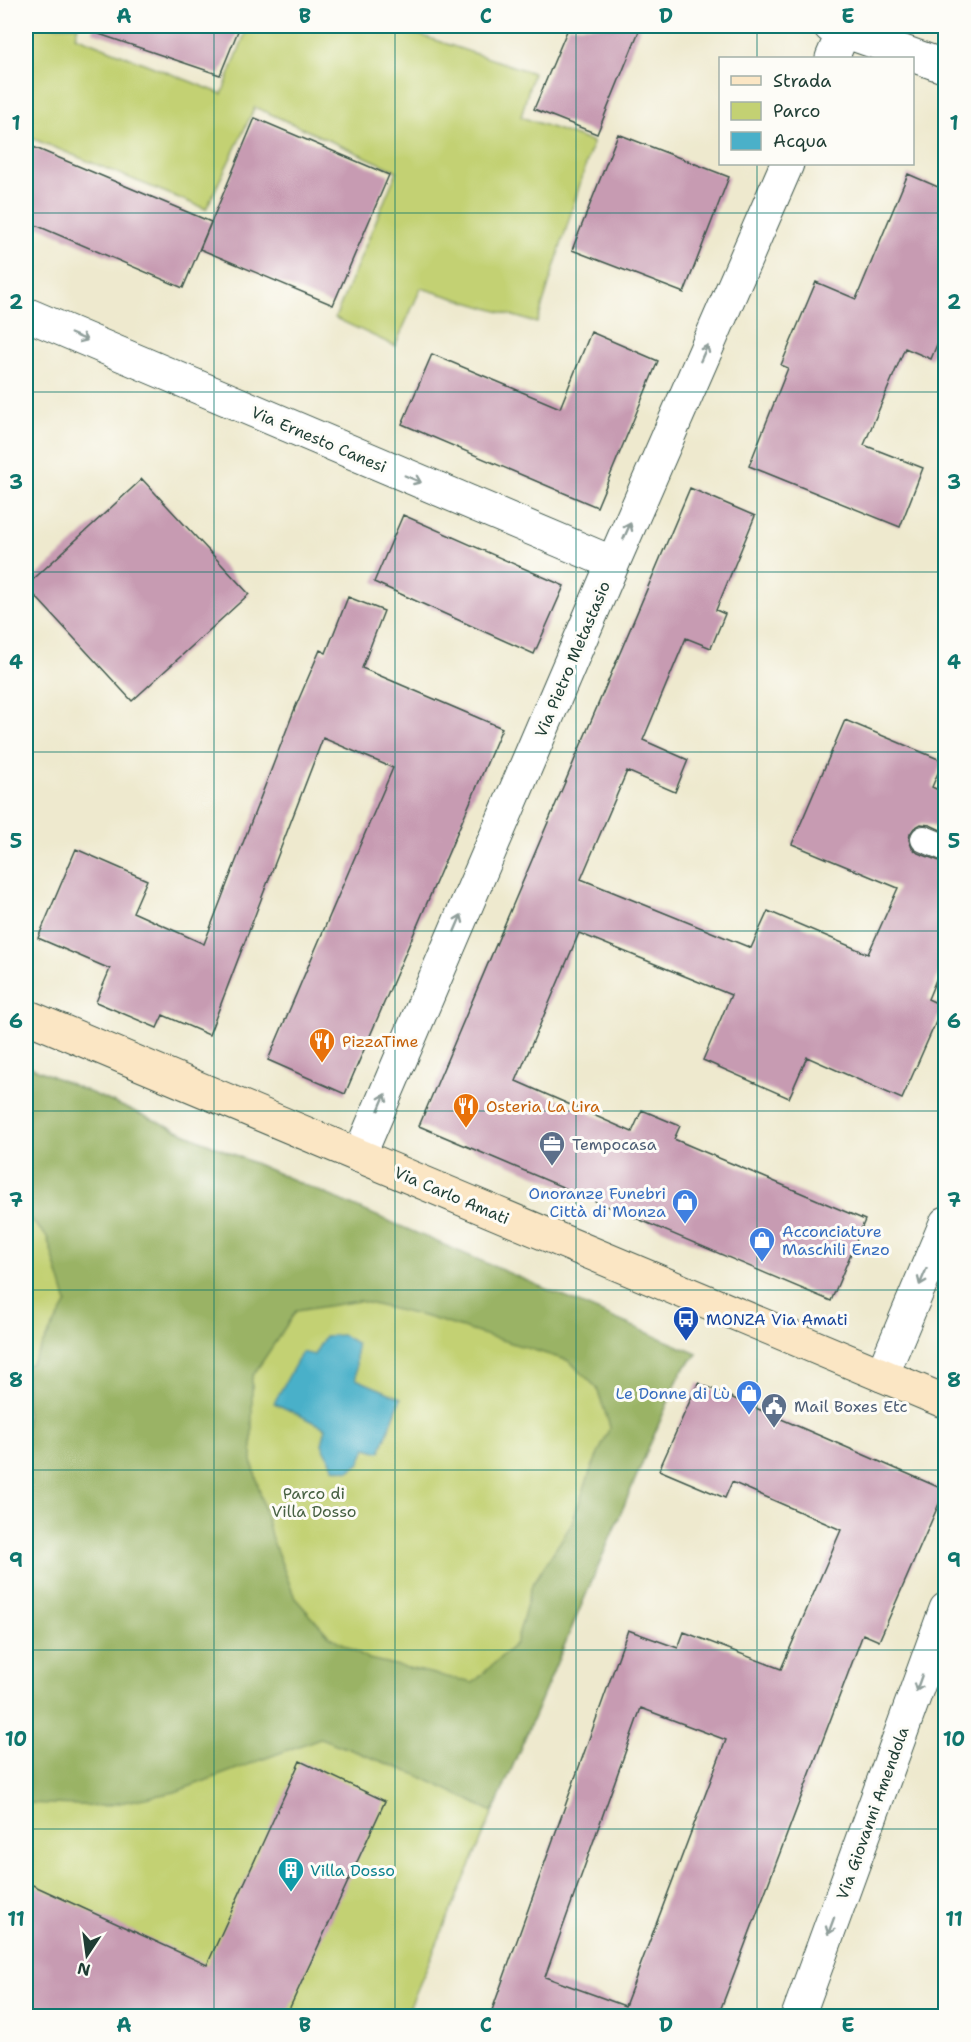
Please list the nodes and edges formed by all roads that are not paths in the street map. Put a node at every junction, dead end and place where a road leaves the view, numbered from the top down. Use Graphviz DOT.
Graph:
graph roads {
  1 [pos="835,38"];
  2 [pos="907,57"];
  3 [pos="914,59"];
  4 [pos="945,67"];
  5 [pos="787,165"];
  6 [pos="26,314"];
  7 [pos="613,563"];
  8 [pos="26,1016"];
  9 [pos="358,1156"];
  10 [pos="945,1223"];
  11 [pos="882,1375"];
  12 [pos="945,1402"];
  13 [pos="945,1609"];
  14 [pos="798,2016"];
  1 -- 2 [label="street"];
  3 -- 4 [label="street"];
  7 -- 5 [label="street, Via Pietro Metastasio, one-way"];
  6 -- 7 [label="street, Via Ernesto Canesi, one-way"];
  9 -- 7 [label="street, Via Pietro Metastasio, one-way"];
  8 -- 9 [label="street, Via Carlo Amati"];
  9 -- 11 [label="street, Via Carlo Amati"];
  10 -- 11 [label="street, one-way"];
  11 -- 12 [label="street, Via Carlo Amati"];
  13 -- 14 [label="street, Via Giovanni Amendola, one-way"];
}
